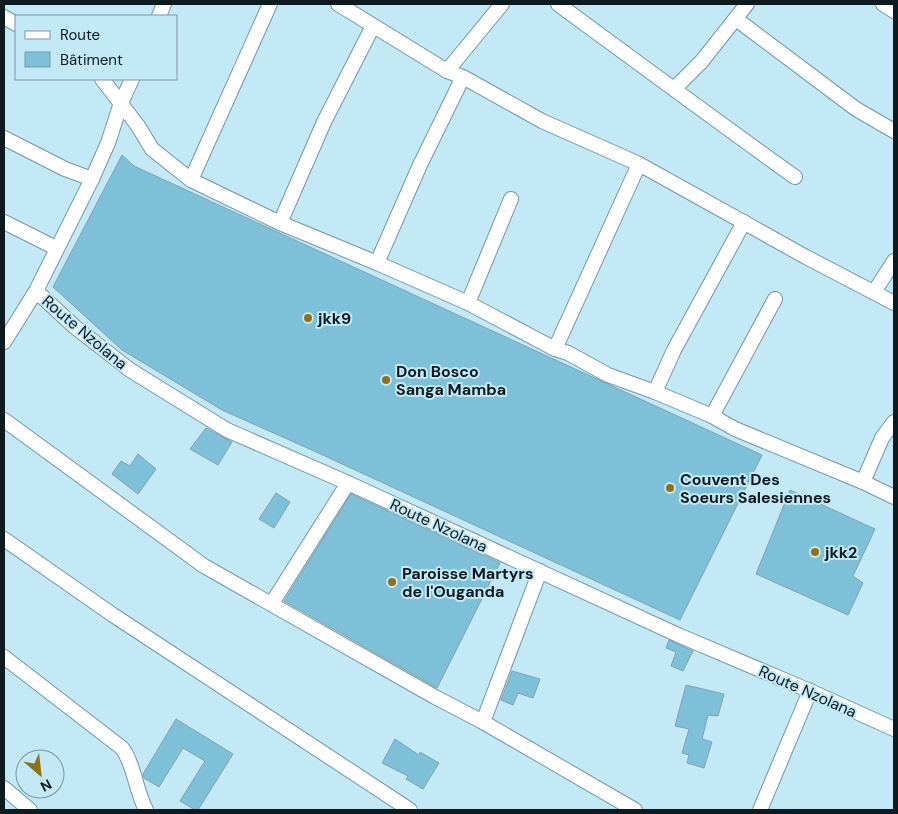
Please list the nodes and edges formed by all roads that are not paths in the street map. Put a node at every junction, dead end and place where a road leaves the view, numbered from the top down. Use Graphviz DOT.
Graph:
graph roads {
  1 [pos="270,4"];
  2 [pos="338,4"];
  3 [pos="502,4"];
  4 [pos="558,4"];
  5 [pos="747,4"];
  6 [pos="883,4"];
  7 [pos="894,11"];
  8 [pos="4,17"];
  9 [pos="736,19"];
  10 [pos="15,23"];
  11 [pos="374,26"];
  12 [pos="447,71"];
  13 [pos="464,78"];
  14 [pos="103,80"];
  15 [pos="132,80"];
  16 [pos="674,88"];
  17 [pos="122,104"];
  18 [pos="894,131"];
  19 [pos="4,138"];
  20 [pos="639,164"];
  21 [pos="795,177"];
  22 [pos="92,179"];
  23 [pos="191,180"];
  24 [pos="511,199"];
  25 [pos="4,222"];
  26 [pos="744,222"];
  27 [pos="280,223"];
  28 [pos="56,248"];
  29 [pos="894,261"];
  30 [pos="377,263"];
  31 [pos="36,291"];
  32 [pos="874,292"];
  33 [pos="775,299"];
  34 [pos="894,302"];
  35 [pos="468,303"];
  36 [pos="4,342"];
  37 [pos="555,349"];
  38 [pos="654,392"];
  39 [pos="712,416"];
  40 [pos="4,420"];
  41 [pos="894,422"];
  42 [pos="863,482"];
  43 [pos="348,483"];
  44 [pos="894,497"];
  45 [pos="4,539"];
  46 [pos="540,571"];
  47 [pos="272,603"];
  48 [pos="4,657"];
  49 [pos="810,691"];
  50 [pos="483,722"];
  51 [pos="894,729"];
  52 [pos="4,788"];
  53 [pos="30,810"];
  54 [pos="146,810"];
  55 [pos="410,810"];
  56 [pos="635,810"];
  57 [pos="760,810"];
  1 -- 23 [label="street"];
  2 -- 11 [label="street"];
  3 -- 12 [label="street"];
  4 -- 16 [label="street"];
  5 -- 9 [label="street"];
  6 -- 7 [label="street"];
  8 -- 10 [label="street"];
  9 -- 16 [label="street"];
  9 -- 18 [label="street"];
  11 -- 12 [label="street"];
  11 -- 27 [label="street"];
  12 -- 13 [label="street"];
  13 -- 20 [label="street"];
  13 -- 30 [label="street"];
  14 -- 17 [label="street"];
  15 -- 17 [label="street"];
  16 -- 21 [label="street"];
  17 -- 22 [label="street"];
  17 -- 23 [label="street"];
  19 -- 22 [label="street"];
  20 -- 26 [label="street"];
  20 -- 37 [label="street"];
  22 -- 28 [label="street"];
  23 -- 27 [label="street"];
  24 -- 35 [label="street"];
  25 -- 28 [label="street"];
  26 -- 32 [label="street"];
  26 -- 38 [label="street"];
  27 -- 30 [label="street"];
  28 -- 31 [label="street"];
  29 -- 32 [label="street"];
  30 -- 35 [label="street"];
  31 -- 36 [label="street"];
  31 -- 43 [label="street, Route Nzolana"];
  32 -- 34 [label="street"];
  33 -- 39 [label="street"];
  35 -- 37 [label="street"];
  37 -- 38 [label="street"];
  38 -- 39 [label="street"];
  39 -- 42 [label="street"];
  40 -- 47 [label="street"];
  41 -- 42 [label="street"];
  42 -- 44 [label="street"];
  43 -- 46 [label="street, Route Nzolana"];
  43 -- 47 [label="street"];
  45 -- 55 [label="street"];
  46 -- 49 [label="street, Route Nzolana"];
  46 -- 50 [label="street"];
  47 -- 50 [label="street"];
  48 -- 54 [label="street"];
  49 -- 51 [label="street, Route Nzolana"];
  49 -- 57 [label="street"];
  50 -- 56 [label="street"];
  52 -- 53 [label="street"];
}
